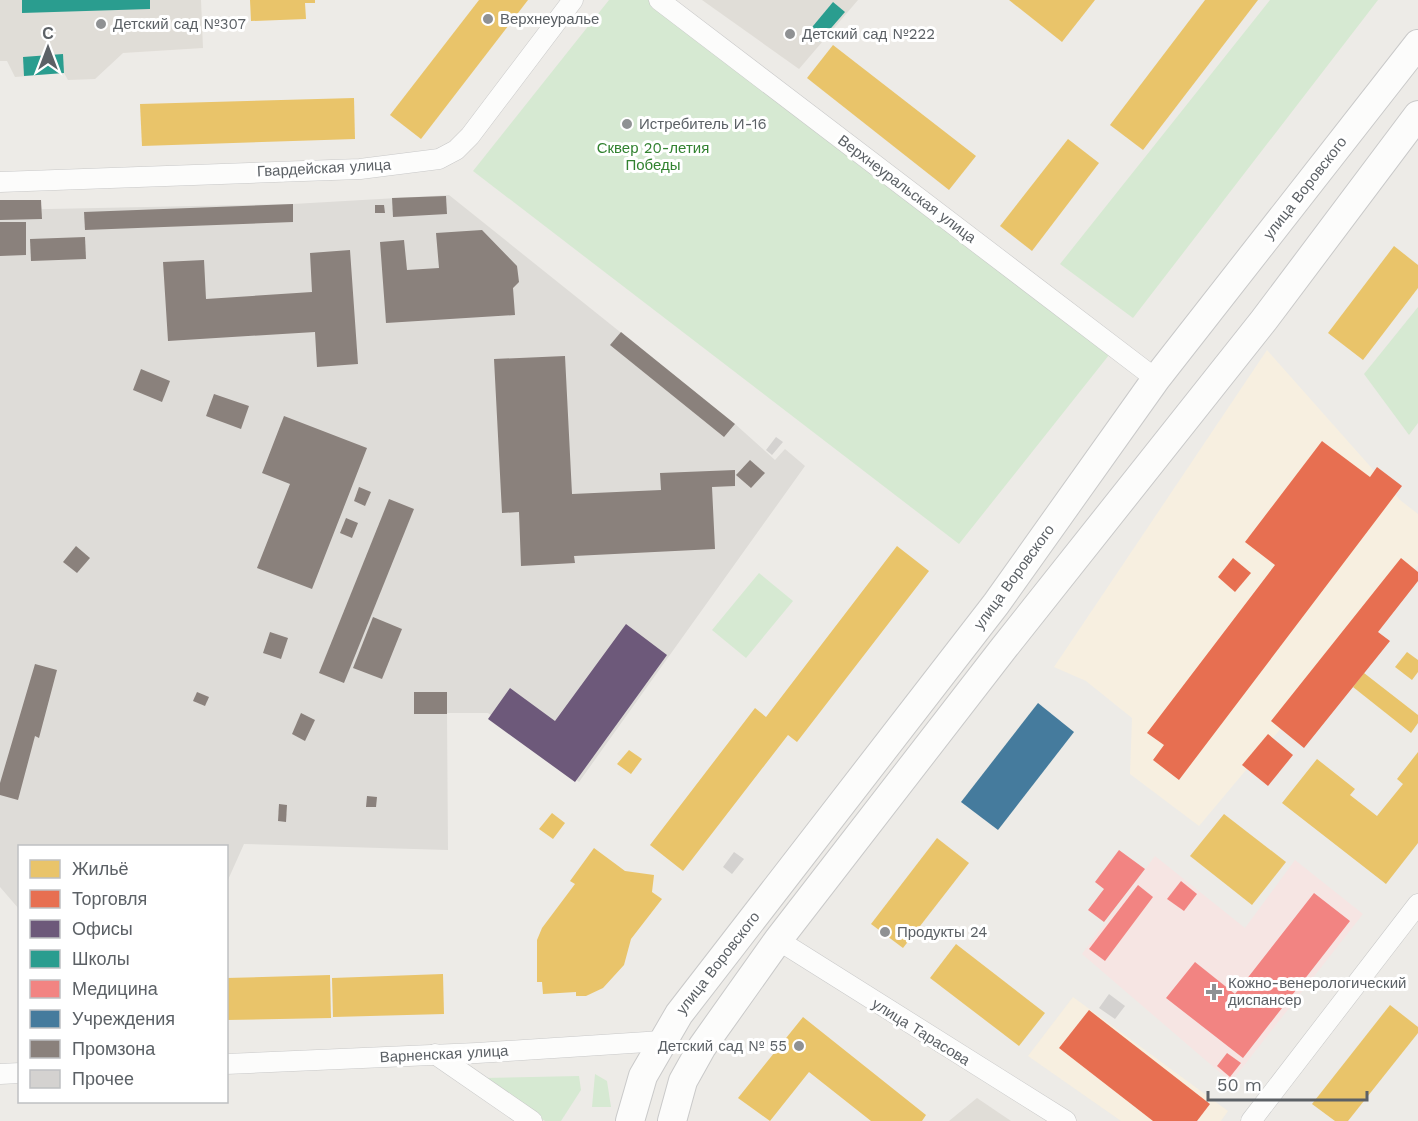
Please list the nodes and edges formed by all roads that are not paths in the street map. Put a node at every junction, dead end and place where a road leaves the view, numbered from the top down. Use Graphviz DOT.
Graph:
graph roads {
  1 [pos="573,0"];
  2 [pos="659,0"];
  3 [pos="1418,44"];
  4 [pos="1418,115"];
  5 [pos="0,182"];
  6 [pos="1156,379"];
  7 [pos="1418,904"];
  8 [pos="778,940"];
  9 [pos="662,1041"];
  10 [pos="435,1054"];
  11 [pos="228,1064"];
  12 [pos="18,1073"];
  13 [pos="0,1074"];
  14 [pos="532,1121"];
  15 [pos="630,1121"];
  16 [pos="672,1121"];
  17 [pos="1066,1121"];
  18 [pos="1251,1121"];
  1 -- 5 [label="street, Гвардейская улица"];
  2 -- 6 [label="street, Верхнеуральская улица"];
  3 -- 6 [label="main road, улица Воровского"];
  4 -- 8 [label="main road"];
  6 -- 9 [label="main road, улица Воровского"];
  7 -- 18 [label="street"];
  8 -- 16 [label="main road"];
  8 -- 17 [label="street, улица Тарасова"];
  9 -- 10 [label="street, Варненская улица"];
  9 -- 15 [label="main road, улица Воровского"];
  10 -- 11 [label="street, Варненская улица"];
  10 -- 14 [label="street"];
  12 -- 13 [label="street"];
}
